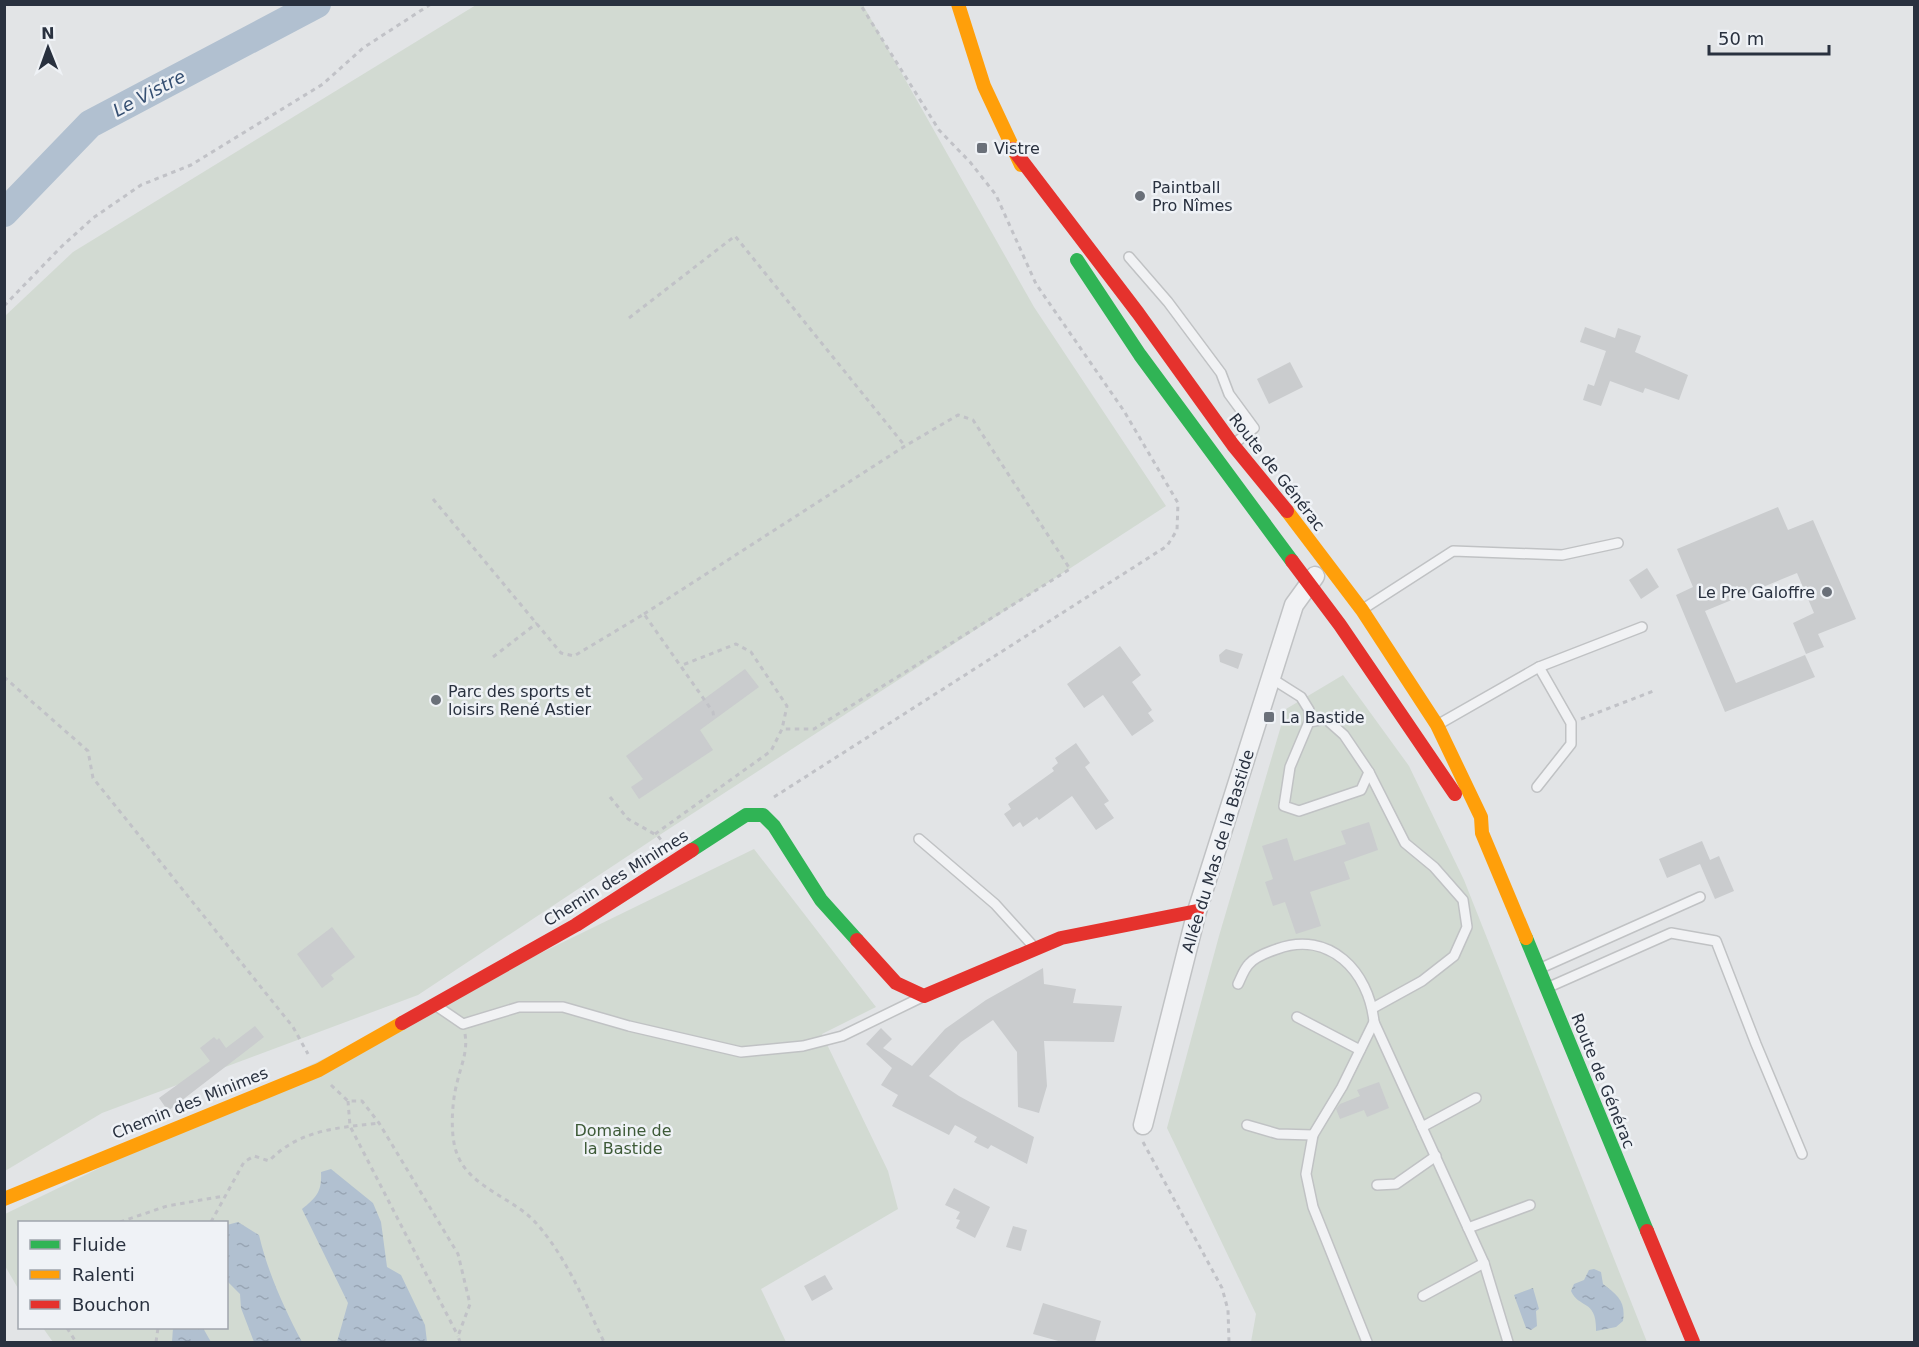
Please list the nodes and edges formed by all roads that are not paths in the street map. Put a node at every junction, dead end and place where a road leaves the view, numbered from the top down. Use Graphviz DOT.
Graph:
graph roads {
  1 [pos="958,4"];
  2 [pos="1013,149"];
  3 [pos="1129,257"];
  4 [pos="1233,445"];
  5 [pos="1218,456"];
  6 [pos="1275,495"];
  7 [pos="1618,543"];
  8 [pos="1318,579"];
  9 [pos="1303,606"];
  10 [pos="1350,618"];
  11 [pos="1642,627"];
  12 [pos="1365,634"];
  13 [pos="1539,667"];
  14 [pos="1271,678"];
  15 [pos="1380,685"];
  16 [pos="1407,692"];
  17 [pos="1309,722"];
  18 [pos="1432,728"];
  19 [pos="1369,772"];
  20 [pos="1446,779"];
  21 [pos="1537,787"];
  22 [pos="1482,833"];
  23 [pos="919,839"];
  24 [pos="1700,897"];
  25 [pos="1197,911"];
  26 [pos="1036,948"];
  27 [pos="1539,969"];
  28 [pos="1238,984"];
  29 [pos="1547,988"];
  30 [pos="924,996"];
  31 [pos="436,1005"];
  32 [pos="1373,1008"];
  33 [pos="1297,1017"];
  34 [pos="1374,1022"];
  35 [pos="1360,1050"];
  36 [pos="1476,1098"];
  37 [pos="1143,1125"];
  38 [pos="1247,1125"];
  39 [pos="1422,1127"];
  40 [pos="1313,1135"];
  41 [pos="1803,1154"];
  42 [pos="1436,1155"];
  43 [pos="1377,1185"];
  44 [pos="4,1199"];
  45 [pos="1530,1205"];
  46 [pos="1468,1228"];
  47 [pos="1484,1263"];
  48 [pos="1423,1296"];
  49 [pos="1367,1342"];
  50 [pos="1508,1342"];
  51 [pos="1693,1342"];
  1 -- 2 [label="street, Route de Générac"];
  2 -- 4 [label="street, Route de Générac"];
  2 -- 5 [label="street, Route de Générac"];
  3 -- 4 [label="lane"];
  4 -- 5 [label="lane"];
  4 -- 6 [label="street, Route de Générac"];
  5 -- 8 [label="street, Route de Générac"];
  6 -- 8 [label="lane"];
  6 -- 10 [label="street, Route de Générac"];
  7 -- 10 [label="lane"];
  8 -- 9 [label="street, Allée du Mas de la Bastide"];
  8 -- 10 [label="street, Route de Générac"];
  9 -- 14 [label="street, Allée du Mas de la Bastide"];
  9 -- 20 [label="lane"];
  10 -- 15 [label="street, Route de Générac"];
  10 -- 16 [label="street, Route de Générac"];
  11 -- 13 [label="lane"];
  12 -- 16 [label="lane"];
  13 -- 18 [label="lane"];
  13 -- 21 [label="lane"];
  14 -- 17 [label="lane"];
  14 -- 25 [label="street, Allée du Mas de la Bastide"];
  15 -- 16 [label="lane"];
  15 -- 20 [label="street, Route de Générac"];
  16 -- 18 [label="street, Route de Générac"];
  17 -- 19 [label="lane"];
  17 -- 19 [label="lane"];
  18 -- 22 [label="street, Route de Générac"];
  19 -- 32 [label="lane"];
  20 -- 22 [label="street, Route de Générac"];
  22 -- 27 [label="street, Route de Générac"];
  23 -- 26 [label="lane"];
  24 -- 27 [label="lane"];
  25 -- 26 [label="street"];
  25 -- 37 [label="street, Allée du Mas de la Bastide"];
  26 -- 30 [label="street"];
  27 -- 29 [label="street, Route de Générac"];
  28 -- 32 [label="lane"];
  29 -- 41 [label="lane"];
  29 -- 51 [label="street, Route de Générac"];
  30 -- 31 [label="lane"];
  30 -- 31 [label="street, Chemin des Minimes"];
  31 -- 44 [label="street, Chemin des Minimes"];
  32 -- 34 [label="lane"];
  33 -- 35 [label="lane"];
  34 -- 35 [label="lane"];
  34 -- 39 [label="lane"];
  35 -- 40 [label="lane"];
  36 -- 39 [label="lane"];
  38 -- 40 [label="lane"];
  39 -- 42 [label="lane"];
  40 -- 49 [label="lane"];
  42 -- 43 [label="lane"];
  42 -- 46 [label="lane"];
  45 -- 46 [label="lane"];
  46 -- 47 [label="lane"];
  47 -- 48 [label="lane"];
  47 -- 50 [label="lane"];
}
